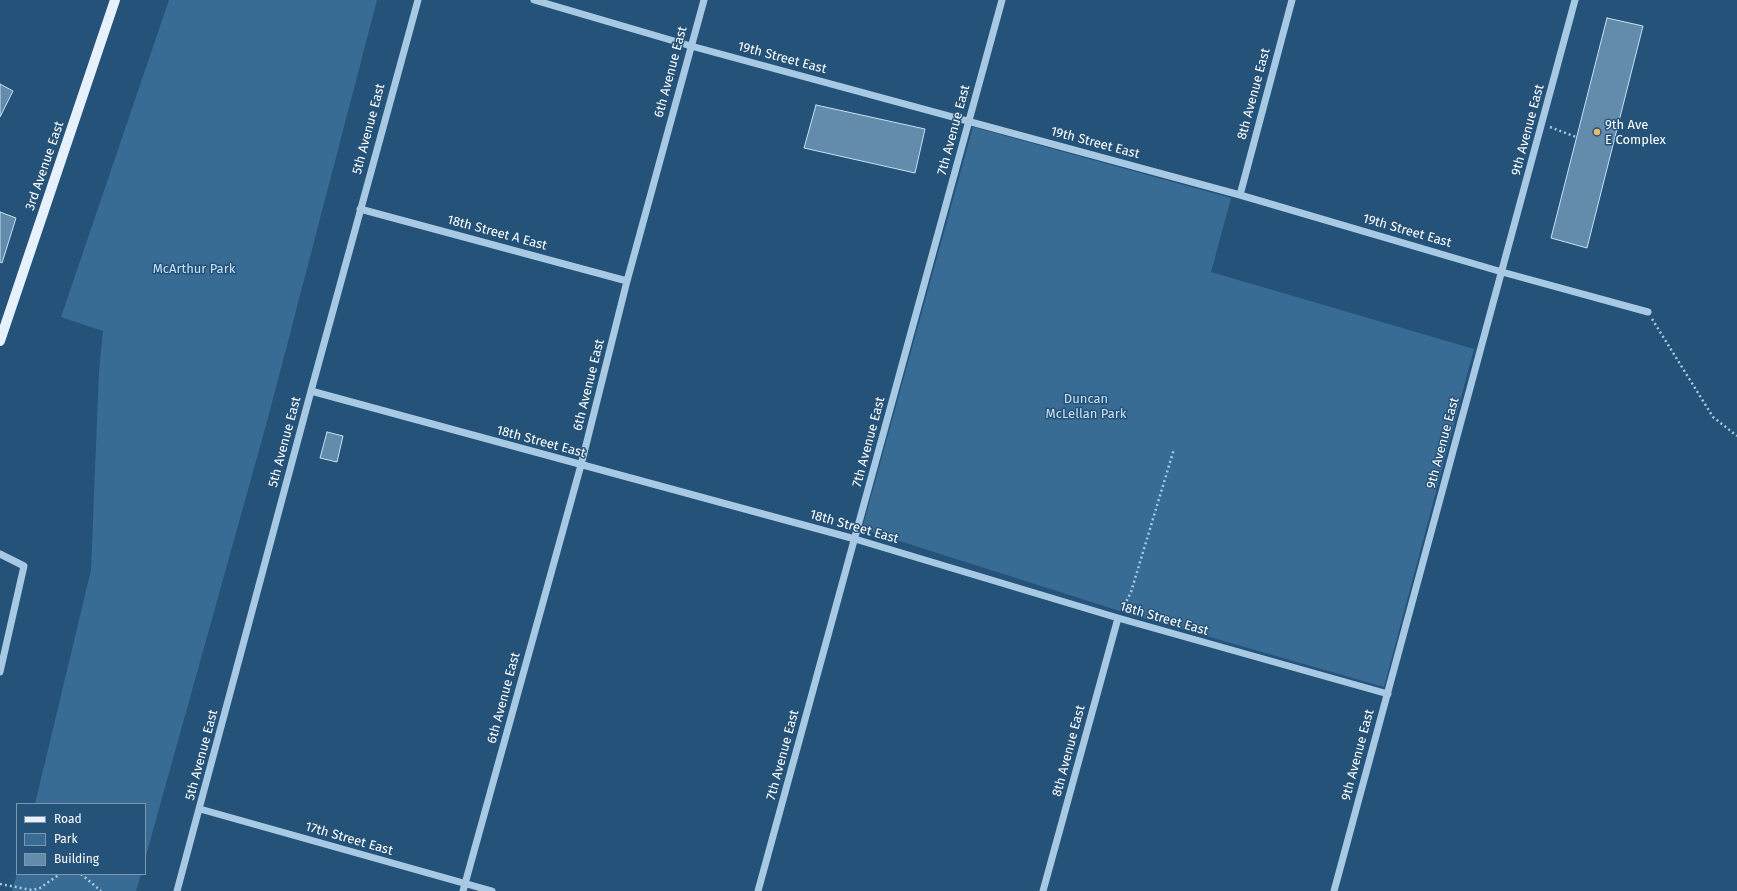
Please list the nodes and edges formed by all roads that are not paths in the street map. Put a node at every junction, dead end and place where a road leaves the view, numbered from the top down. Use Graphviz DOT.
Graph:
graph roads {
  1 [pos="115,0"];
  2 [pos="418,0"];
  3 [pos="534,0"];
  4 [pos="704,0"];
  5 [pos="1002,0"];
  6 [pos="1292,0"];
  7 [pos="1574,0"];
  8 [pos="691,46"];
  9 [pos="969,122"];
  10 [pos="1240,195"];
  11 [pos="360,209"];
  12 [pos="1502,272"];
  13 [pos="627,281"];
  14 [pos="1648,312"];
  15 [pos="0,341"];
  16 [pos="310,391"];
  17 [pos="581,465"];
  18 [pos="855,539"];
  19 [pos="0,554"];
  20 [pos="1118,618"];
  21 [pos="0,672"];
  22 [pos="1388,694"];
  23 [pos="200,809"];
  24 [pos="464,887"];
  25 [pos="178,891"];
  26 [pos="492,891"];
  27 [pos="758,891"];
  28 [pos="1043,891"];
  29 [pos="1334,891"];
  1 -- 15 [label="main road, 3rd Avenue East"];
  2 -- 11 [label="street, 5th Avenue East"];
  3 -- 8 [label="street, 19th Street East"];
  4 -- 8 [label="street, 6th Avenue East"];
  5 -- 9 [label="street, 7th Avenue East"];
  6 -- 10 [label="street, 8th Avenue East"];
  7 -- 12 [label="street, 9th Avenue East"];
  8 -- 9 [label="street, 19th Street East"];
  8 -- 13 [label="street, 6th Avenue East"];
  9 -- 10 [label="street, 19th Street East"];
  9 -- 18 [label="street, 7th Avenue East"];
  10 -- 12 [label="street, 19th Street East"];
  11 -- 13 [label="street, 18th Street A East"];
  11 -- 16 [label="street, 5th Avenue East"];
  12 -- 14 [label="street, 19th Street East"];
  12 -- 22 [label="street, 9th Avenue East"];
  13 -- 17 [label="street, 6th Avenue East"];
  16 -- 17 [label="street, 18th Street East"];
  16 -- 23 [label="street, 5th Avenue East"];
  17 -- 18 [label="street, 18th Street East"];
  17 -- 24 [label="street, 6th Avenue East"];
  18 -- 20 [label="street, 18th Street East"];
  18 -- 27 [label="street, 7th Avenue East"];
  19 -- 21 [label="street"];
  20 -- 22 [label="street, 18th Street East"];
  20 -- 28 [label="street, 8th Avenue East"];
  22 -- 29 [label="street, 9th Avenue East"];
  23 -- 24 [label="street, 17th Street East"];
  23 -- 25 [label="street, 5th Avenue East"];
  24 -- 26 [label="street, 17th Street East"];
}
